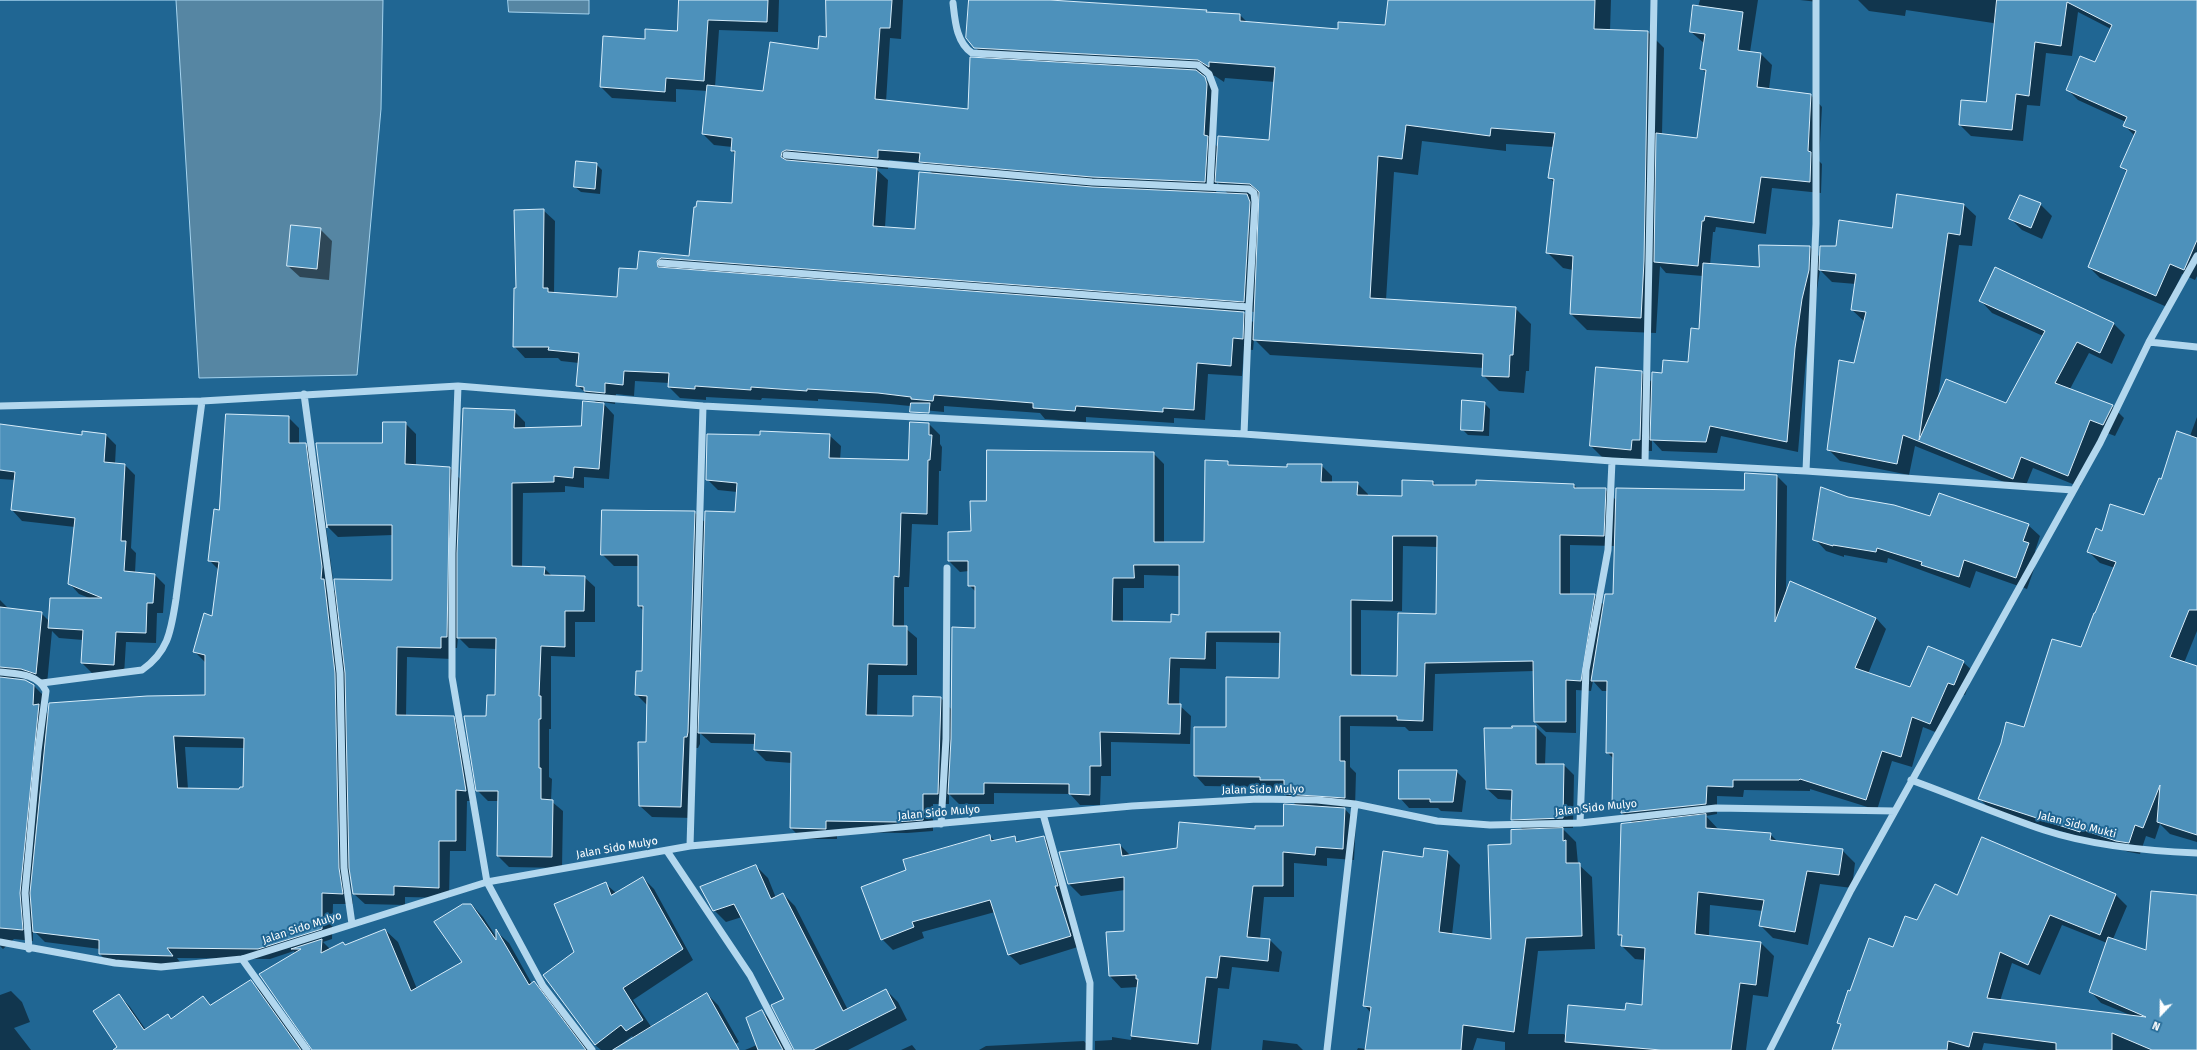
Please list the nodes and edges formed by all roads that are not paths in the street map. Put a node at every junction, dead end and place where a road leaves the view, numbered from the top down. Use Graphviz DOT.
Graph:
graph roads {
  1 [pos="1654,0"];
  2 [pos="1816,0"];
  3 [pos="953,3"];
  4 [pos="786,155"];
  5 [pos="1210,187"];
  6 [pos="2197,256"];
  7 [pos="661,263"];
  8 [pos="1249,307"];
  9 [pos="2149,342"];
  10 [pos="2197,348"];
  11 [pos="458,386"];
  12 [pos="304,394"];
  13 [pos="202,401"];
  14 [pos="0,406"];
  15 [pos="703,406"];
  16 [pos="1244,434"];
  17 [pos="1612,460"];
  18 [pos="1645,462"];
  19 [pos="1806,471"];
  20 [pos="2073,490"];
  21 [pos="947,568"];
  22 [pos="0,672"];
  23 [pos="42,683"];
  24 [pos="1911,780"];
  25 [pos="1355,804"];
  26 [pos="1895,811"];
  27 [pos="1043,814"];
  28 [pos="1580,823"];
  29 [pos="941,824"];
  30 [pos="690,846"];
  31 [pos="667,850"];
  32 [pos="2197,853"];
  33 [pos="487,882"];
  34 [pos="352,924"];
  35 [pos="0,942"];
  36 [pos="29,949"];
  37 [pos="242,959"];
  38 [pos="307,1050"];
  39 [pos="592,1050"];
  40 [pos="789,1050"];
  41 [pos="1089,1050"];
  42 [pos="1328,1050"];
  43 [pos="1770,1050"];
  1 -- 18 [label="street"];
  2 -- 19 [label="street"];
  3 -- 5 [label="street"];
  4 -- 5 [label="street"];
  5 -- 8 [label="street"];
  6 -- 9 [label="street"];
  7 -- 8 [label="street"];
  8 -- 16 [label="street"];
  9 -- 10 [label="street"];
  9 -- 20 [label="street"];
  11 -- 12 [label="street"];
  11 -- 15 [label="street"];
  11 -- 33 [label="street"];
  12 -- 13 [label="street"];
  12 -- 34 [label="street"];
  13 -- 14 [label="street"];
  13 -- 23 [label="street"];
  15 -- 16 [label="street"];
  15 -- 30 [label="street"];
  16 -- 17 [label="street"];
  17 -- 18 [label="street"];
  17 -- 28 [label="street"];
  18 -- 19 [label="street"];
  19 -- 20 [label="street"];
  20 -- 24 [label="street"];
  21 -- 29 [label="street"];
  22 -- 23 [label="street"];
  23 -- 36 [label="street"];
  24 -- 26 [label="street"];
  24 -- 32 [label="street, Jalan Sido Mukti"];
  25 -- 27 [label="street, Jalan Sido Mulyo"];
  25 -- 28 [label="street, Jalan Sido Mulyo"];
  25 -- 42 [label="street"];
  26 -- 28 [label="street, Jalan Sido Mulyo"];
  26 -- 43 [label="street"];
  27 -- 29 [label="street, Jalan Sido Mulyo"];
  27 -- 41 [label="street"];
  29 -- 30 [label="street, Jalan Sido Mulyo"];
  30 -- 31 [label="street, Jalan Sido Mulyo"];
  31 -- 33 [label="street, Jalan Sido Mulyo"];
  31 -- 40 [label="street"];
  33 -- 34 [label="street, Jalan Sido Mulyo"];
  33 -- 39 [label="street"];
  34 -- 37 [label="street, Jalan Sido Mulyo"];
  35 -- 36 [label="street, Jalan Sido Mulyo"];
  36 -- 37 [label="street, Jalan Sido Mulyo"];
  37 -- 38 [label="street"];
}
